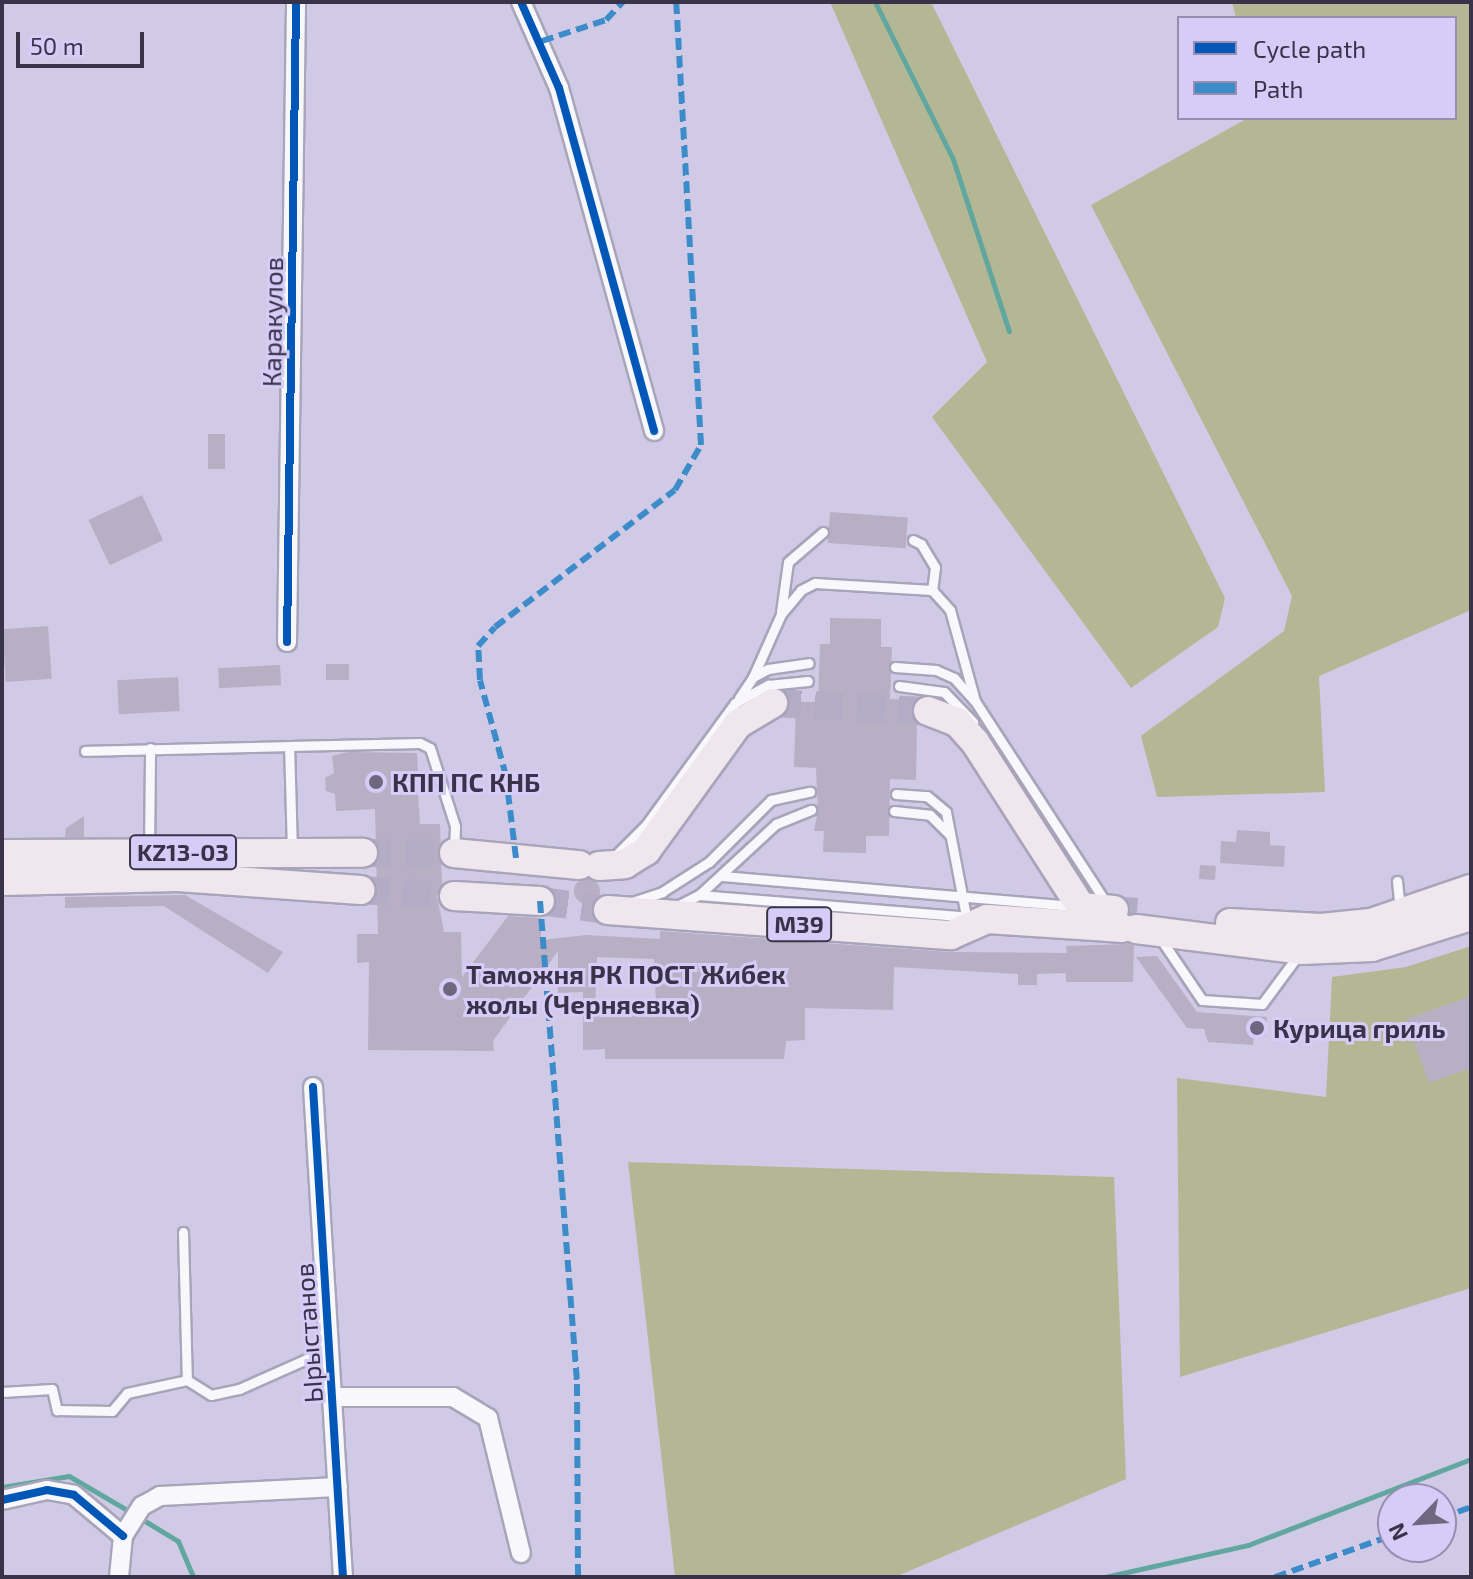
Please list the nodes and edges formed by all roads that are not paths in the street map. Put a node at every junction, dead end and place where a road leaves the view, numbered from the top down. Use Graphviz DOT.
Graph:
graph roads {
  1 [pos="296,2"];
  2 [pos="521,2"];
  3 [pos="654,431"];
  4 [pos="823,532"];
  5 [pos="913,540"];
  6 [pos="932,590"];
  7 [pos="781,614"];
  8 [pos="287,642"];
  9 [pos="809,663"];
  10 [pos="895,667"];
  11 [pos="753,677"];
  12 [pos="808,681"];
  13 [pos="899,686"];
  14 [pos="975,701"];
  15 [pos="735,703"];
  16 [pos="773,703"];
  17 [pos="928,711"];
  18 [pos="289,746"];
  19 [pos="150,748"];
  20 [pos="85,751"];
  21 [pos="810,792"];
  22 [pos="896,794"];
  23 [pos="1014,806"];
  24 [pos="811,810"];
  25 [pos="894,811"];
  26 [pos="953,840"];
  27 [pos="149,851"];
  28 [pos="292,853"];
  29 [pos="363,853"];
  30 [pos="454,853"];
  31 [pos="2,854"];
  32 [pos="589,865"];
  33 [pos="722,876"];
  34 [pos="2,881"];
  35 [pos="1397,881"];
  36 [pos="1471,889"];
  37 [pos="361,890"];
  38 [pos="961,893"];
  39 [pos="699,895"];
  40 [pos="454,896"];
  41 [pos="540,901"];
  42 [pos="1081,907"];
  43 [pos="599,909"];
  44 [pos="661,914"];
  45 [pos="1401,915"];
  46 [pos="1471,916"];
  47 [pos="976,918"];
  48 [pos="1131,920"];
  49 [pos="1302,950"];
  50 [pos="313,1087"];
  51 [pos="183,1232"];
  52 [pos="329,1349"];
  53 [pos="187,1380"];
  54 [pos="2,1392"];
  55 [pos="332,1397"];
  56 [pos="338,1487"];
  57 [pos="2,1500"];
  58 [pos="123,1536"];
  59 [pos="521,1553"];
  60 [pos="119,1577"];
  61 [pos="343,1577"];
  1 -- 8 [label="street, Каракулов"];
  2 -- 3 [label="street"];
  4 -- 7 [label="lane"];
  5 -- 6 [label="lane"];
  6 -- 7 [label="lane"];
  6 -- 14 [label="lane"];
  7 -- 11 [label="lane"];
  9 -- 11 [label="lane"];
  10 -- 14 [label="lane"];
  11 -- 15 [label="lane"];
  12 -- 15 [label="lane"];
  13 -- 23 [label="lane"];
  14 -- 48 [label="lane"];
  15 -- 32 [label="lane"];
  16 -- 32 [label="highway"];
  17 -- 23 [label="highway"];
  18 -- 19 [label="lane"];
  18 -- 28 [label="lane"];
  18 -- 30 [label="lane"];
  19 -- 20 [label="lane"];
  19 -- 27 [label="lane"];
  21 -- 43 [label="lane"];
  22 -- 26 [label="lane"];
  23 -- 42 [label="highway"];
  24 -- 33 [label="lane"];
  25 -- 26 [label="lane"];
  26 -- 38 [label="lane"];
  27 -- 28 [label="highway, KZ13-03"];
  27 -- 31 [label="highway, KZ13-03"];
  28 -- 29 [label="highway, KZ13-03"];
  30 -- 32 [label="highway"];
  33 -- 38 [label="lane"];
  33 -- 39 [label="lane"];
  34 -- 37 [label="highway, KZ13-03"];
  35 -- 45 [label="lane"];
  36 -- 45 [label="highway, M39"];
  38 -- 42 [label="lane"];
  38 -- 47 [label="lane"];
  39 -- 44 [label="lane"];
  39 -- 47 [label="lane"];
  40 -- 41 [label="highway"];
  42 -- 48 [label="highway, M39"];
  43 -- 44 [label="highway, M39"];
  44 -- 47 [label="highway, M39"];
  45 -- 48 [label="highway, M39"];
  46 -- 49 [label="highway, M39"];
  47 -- 48 [label="highway, M39"];
  48 -- 49 [label="highway, M39"];
  48 -- 49 [label="lane"];
  50 -- 52 [label="street, Ырыстанов"];
  51 -- 53 [label="lane"];
  52 -- 53 [label="lane"];
  52 -- 55 [label="street, Ырыстанов"];
  53 -- 54 [label="lane"];
  55 -- 56 [label="street, Ырыстанов"];
  55 -- 59 [label="street"];
  56 -- 58 [label="street"];
  56 -- 61 [label="street, Ырыстанов"];
  57 -- 58 [label="street"];
  58 -- 60 [label="street"];
}
